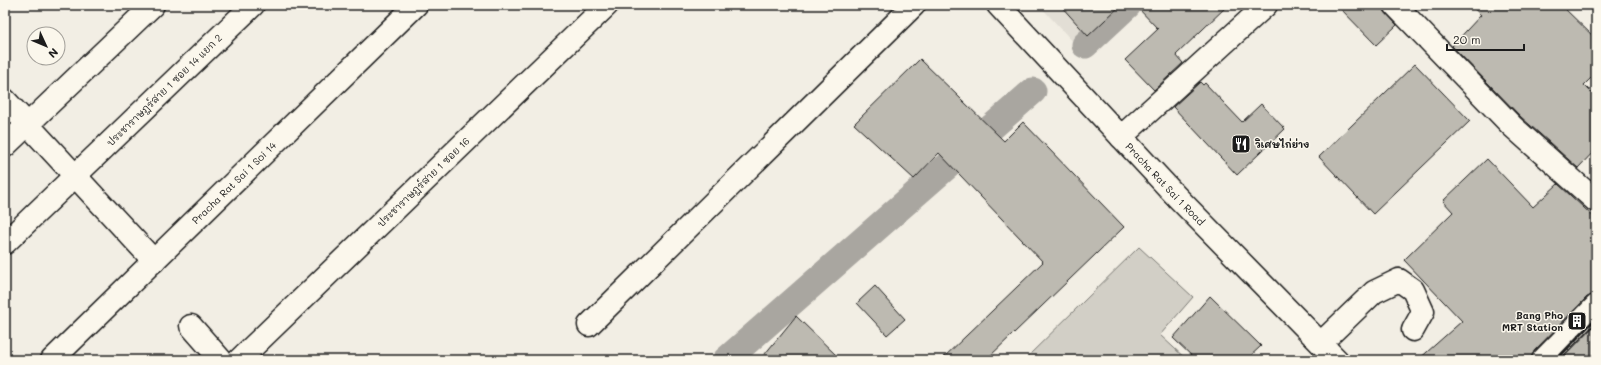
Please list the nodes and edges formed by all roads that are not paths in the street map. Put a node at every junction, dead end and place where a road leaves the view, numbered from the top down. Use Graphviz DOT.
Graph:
graph roads {
  1 [pos="253,5"];
  2 [pos="416,5"];
  3 [pos="607,5"];
  4 [pos="914,5"];
  5 [pos="998,5"];
  6 [pos="1266,5"];
  7 [pos="1394,5"];
  8 [pos="144,8"];
  9 [pos="5,100"];
  10 [pos="27,124"];
  11 [pos="1121,137"];
  12 [pos="5,146"];
  13 [pos="75,176"];
  14 [pos="1596,201"];
  15 [pos="5,243"];
  16 [pos="154,261"];
  17 [pos="1596,306"];
  18 [pos="589,325"];
  19 [pos="192,326"];
  20 [pos="1414,330"];
  21 [pos="1321,343"];
  22 [pos="52,360"];
  23 [pos="221,360"];
  24 [pos="239,360"];
  25 [pos="1337,360"];
  26 [pos="1542,360"];
  1 -- 13 [label="street, ประชาราษฎร์สาย 1 ซอย 14 แยก 2"];
  2 -- 16 [label="street, Pracha Rat Sai 1 Soi 14"];
  3 -- 24 [label="street, ประชาราษฎร์สาย 1 ซอย 16"];
  4 -- 18 [label="street"];
  5 -- 11 [label="street, Pracha Rat Sai 1 Road"];
  6 -- 11 [label="street"];
  7 -- 14 [label="street"];
  8 -- 10 [label="street"];
  9 -- 10 [label="street"];
  10 -- 12 [label="street"];
  10 -- 13 [label="street"];
  11 -- 21 [label="street, Pracha Rat Sai 1 Road"];
  13 -- 15 [label="street, ประชาราษฎร์สาย 1 ซอย 14 แยก 2"];
  13 -- 16 [label="street"];
  16 -- 22 [label="street, Pracha Rat Sai 1 Soi 14"];
  17 -- 26 [label="street"];
  19 -- 23 [label="street"];
  20 -- 21 [label="street"];
  21 -- 25 [label="street, Pracha Rat Sai 1 Road"];
}
